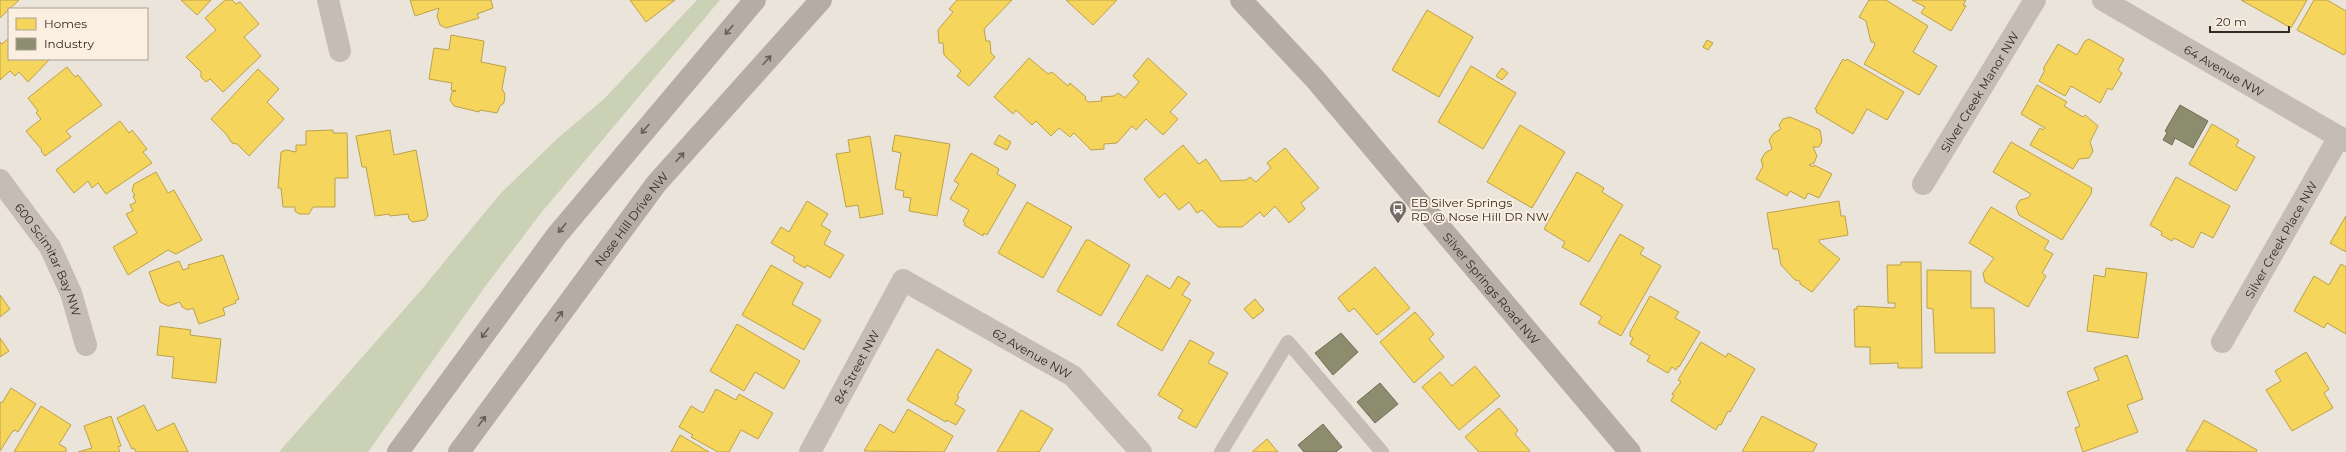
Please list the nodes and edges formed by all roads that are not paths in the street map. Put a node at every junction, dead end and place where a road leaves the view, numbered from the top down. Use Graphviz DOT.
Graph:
graph roads {
  1 [pos="328,0"];
  2 [pos="755,0"];
  3 [pos="821,0"];
  4 [pos="1241,0"];
  5 [pos="2035,0"];
  6 [pos="2103,0"];
  7 [pos="340,51"];
  8 [pos="2342,139"];
  9 [pos="0,180"];
  10 [pos="1923,184"];
  11 [pos="903,280"];
  12 [pos="2222,342"];
  13 [pos="86,345"];
  14 [pos="398,452"];
  15 [pos="459,452"];
  16 [pos="810,452"];
  17 [pos="1141,452"];
  18 [pos="1220,452"];
  19 [pos="1382,452"];
  20 [pos="1630,452"];
  1 -- 7 [label="street"];
  2 -- 14 [label="main road, one-way"];
  15 -- 3 [label="main road, Nose Hill Drive NW, one-way"];
  4 -- 20 [label="main road, Silver Springs Road NW"];
  5 -- 10 [label="street, Silver Creek Manor NW"];
  6 -- 8 [label="street, 64 Avenue NW"];
  8 -- 12 [label="street, Silver Creek Place NW"];
  9 -- 13 [label="street, 600 Scimitar Bay NW"];
  11 -- 16 [label="street, 84 Street NW"];
  11 -- 17 [label="street, 62 Avenue NW"];
  18 -- 19 [label="lane"];
}
